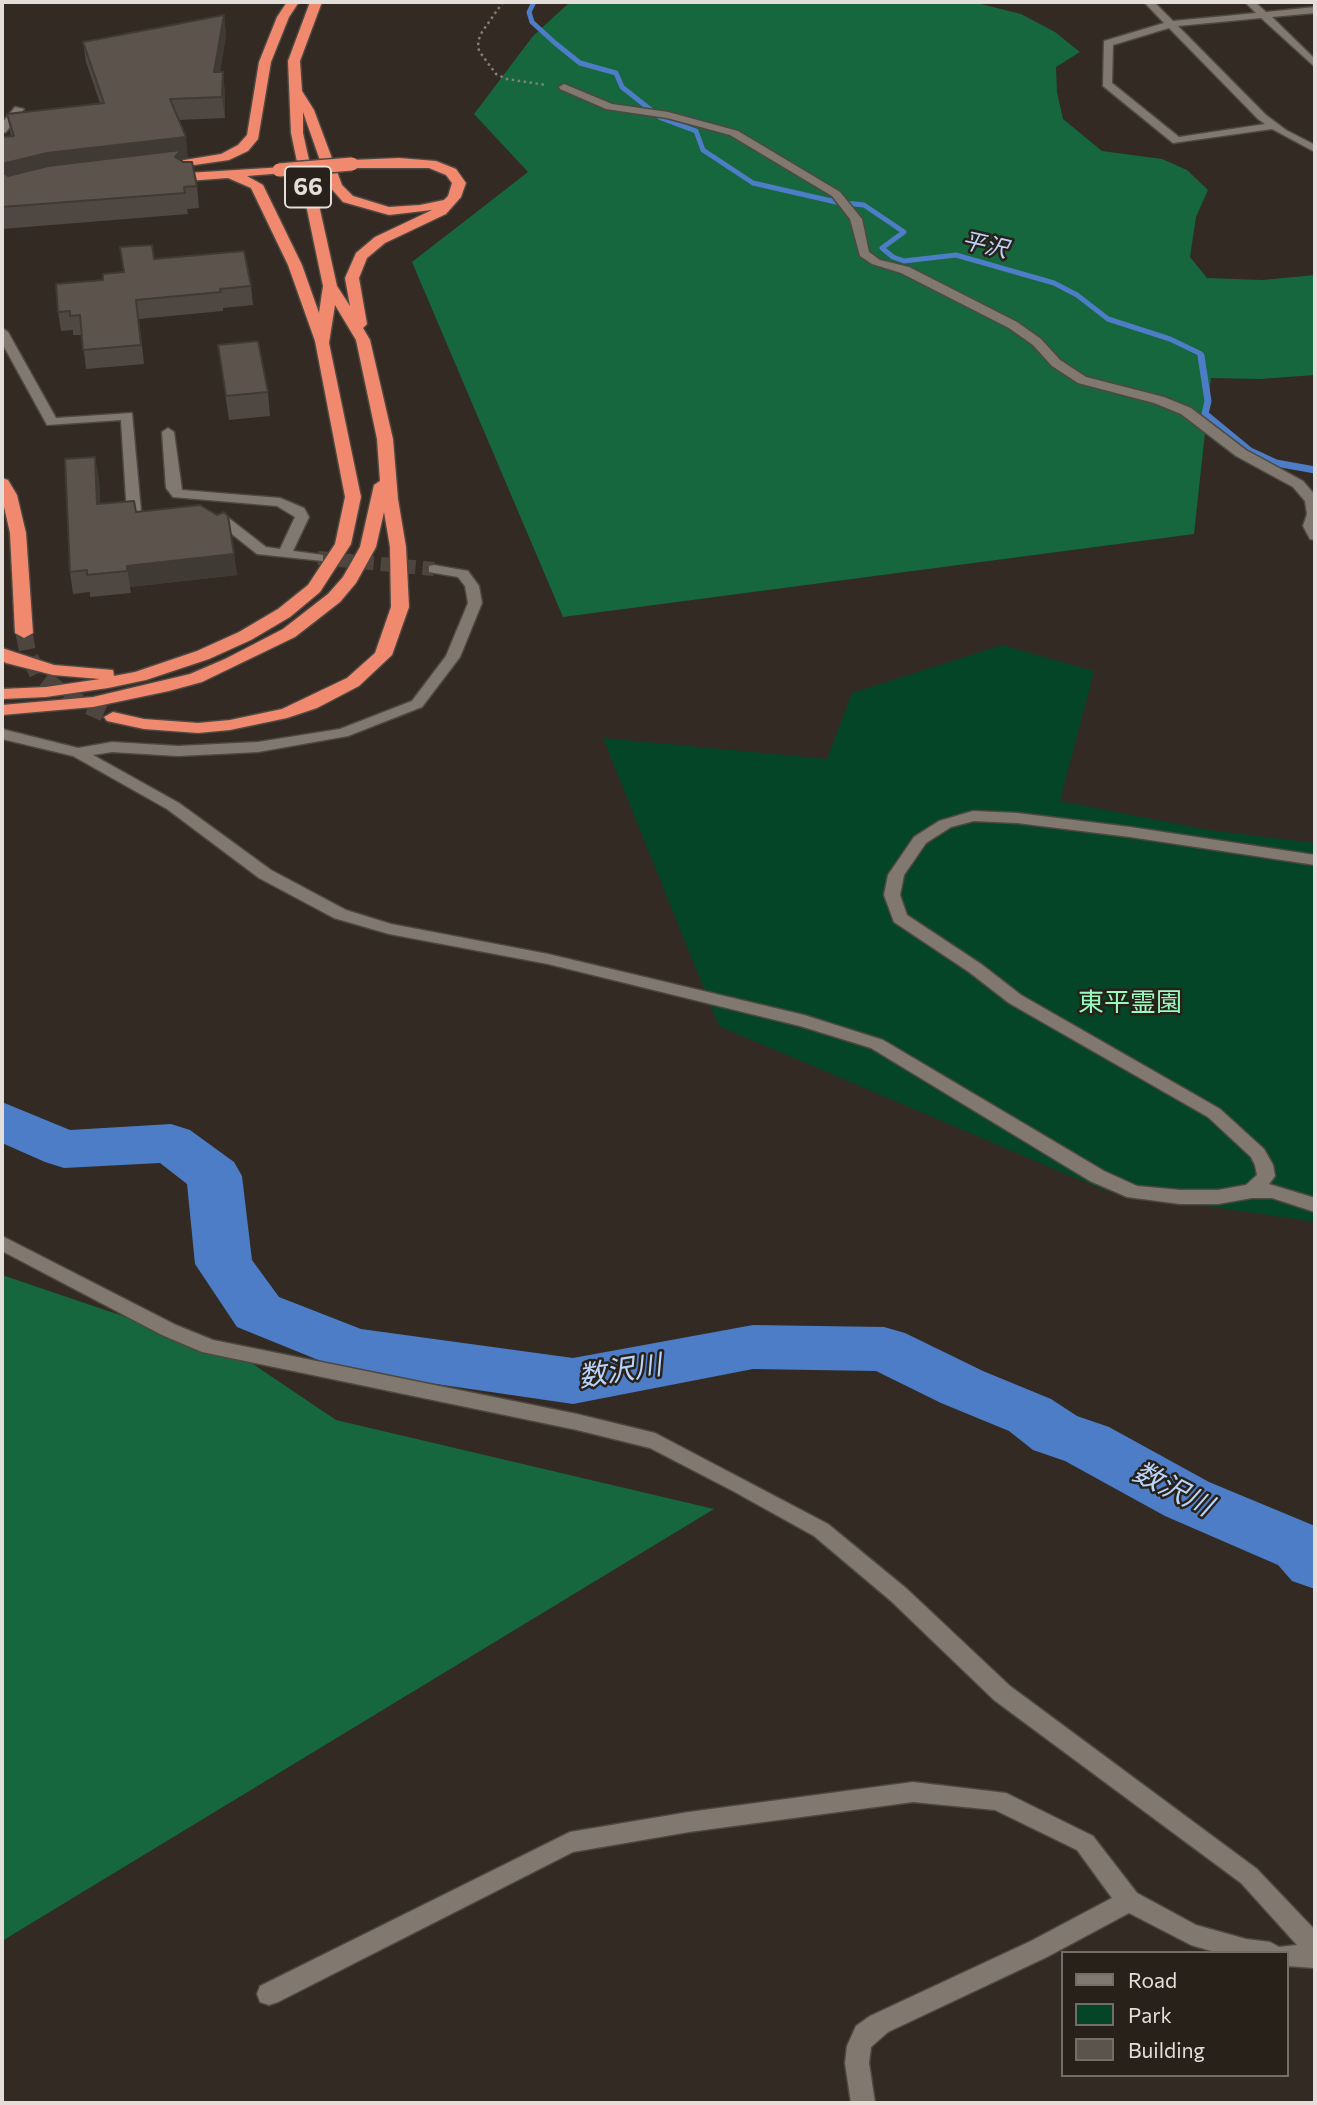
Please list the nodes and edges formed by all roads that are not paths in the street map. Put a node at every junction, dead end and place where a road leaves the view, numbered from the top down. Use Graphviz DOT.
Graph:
graph roads {
  1 [pos="293,2"];
  2 [pos="316,2"];
  3 [pos="1149,2"];
  4 [pos="1250,2"];
  5 [pos="1315,10"];
  6 [pos="1263,15"];
  7 [pos="1170,24"];
  8 [pos="1315,64"];
  9 [pos="293,86"];
  10 [pos="564,87"];
  11 [pos="19,109"];
  12 [pos="1273,126"];
  13 [pos="2,130"];
  14 [pos="1315,149"];
  15 [pos="145,169"];
  16 [pos="227,174"];
  17 [pos="161,179"];
  18 [pos="458,190"];
  19 [pos="330,286"];
  20 [pos="2,332"];
  21 [pos="363,340"];
  22 [pos="322,343"];
  23 [pos="167,432"];
  24 [pos="386,466"];
  25 [pos="2,483"];
  26 [pos="159,516"];
  27 [pos="196,518"];
  28 [pos="1315,536"];
  29 [pos="284,554"];
  30 [pos="318,558"];
  31 [pos="434,569"];
  32 [pos="24,633"];
  33 [pos="2,653"];
  34 [pos="140,676"];
  35 [pos="2,694"];
  36 [pos="2,710"];
  37 [pos="113,716"];
  38 [pos="2,734"];
  39 [pos="78,753"];
  40 [pos="1315,860"];
  41 [pos="1252,1191"];
  42 [pos="1315,1205"];
  43 [pos="2,1243"];
  44 [pos="1129,1901"];
  45 [pos="1315,1947"];
  46 [pos="1254,1951"];
  47 [pos="1289,1955"];
  48 [pos="1315,1957"];
  49 [pos="269,1994"];
  50 [pos="863,2103"];
  1 -- 15 [label="highway"];
  2 -- 9 [label="highway, 66"];
  3 -- 7 [label="street"];
  4 -- 6 [label="street"];
  5 -- 6 [label="street"];
  6 -- 7 [label="street"];
  6 -- 8 [label="street"];
  7 -- 12 [label="street"];
  7 -- 12 [label="street"];
  9 -- 18 [label="highway"];
  9 -- 19 [label="highway, 66"];
  10 -- 28 [label="street"];
  11 -- 13 [label="street"];
  12 -- 14 [label="street"];
  16 -- 17 [label="highway"];
  16 -- 18 [label="highway, bridge"];
  16 -- 22 [label="highway"];
  18 -- 21 [label="highway"];
  19 -- 21 [label="highway"];
  19 -- 22 [label="highway"];
  20 -- 26 [label="street"];
  21 -- 24 [label="highway"];
  22 -- 34 [label="highway"];
  23 -- 29 [label="street"];
  24 -- 36 [label="highway"];
  24 -- 37 [label="highway"];
  25 -- 32 [label="highway"];
  27 -- 29 [label="street"];
  29 -- 30 [label="street"];
  31 -- 39 [label="street"];
  33 -- 34 [label="highway"];
  34 -- 35 [label="highway"];
  38 -- 39 [label="street"];
  39 -- 41 [label="street"];
  40 -- 41 [label="street"];
  41 -- 42 [label="street"];
  43 -- 45 [label="street"];
  44 -- 46 [label="street"];
  44 -- 49 [label="street"];
  44 -- 50 [label="street"];
  47 -- 48 [label="street"];
}
